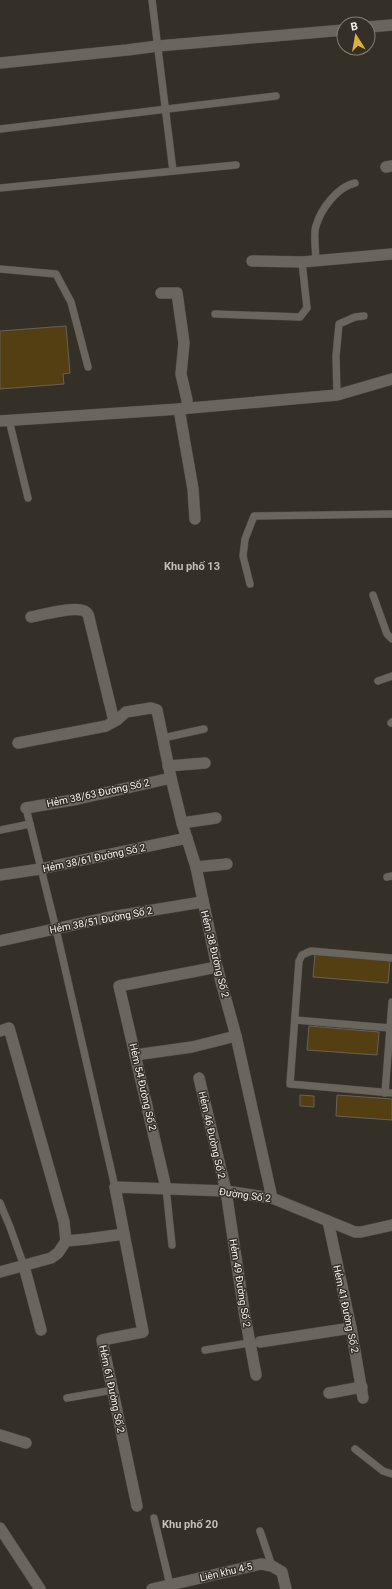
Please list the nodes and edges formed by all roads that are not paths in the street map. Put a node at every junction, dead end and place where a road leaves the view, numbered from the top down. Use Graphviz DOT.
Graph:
graph roads {
  1 [pos="152,0"];
  2 [pos="392,25"];
  3 [pos="376,26"];
  4 [pos="336,31"];
  5 [pos="158,46"];
  6 [pos="0,63"];
  7 [pos="276,96"];
  8 [pos="165,109"];
  9 [pos="0,129"];
  10 [pos="236,165"];
  11 [pos="173,171"];
  12 [pos="355,183"];
  13 [pos="0,188"];
  14 [pos="392,254"];
  15 [pos="252,260"];
  16 [pos="316,261"];
  17 [pos="302,262"];
  18 [pos="0,269"];
  19 [pos="161,293"];
  20 [pos="215,314"];
  21 [pos="364,316"];
  22 [pos="88,367"];
  23 [pos="392,380"];
  24 [pos="337,395"];
  25 [pos="183,408"];
  26 [pos="5,420"];
  27 [pos="28,498"];
  28 [pos="392,514"];
  29 [pos="195,519"];
  30 [pos="250,584"];
  31 [pos="373,595"];
  32 [pos="31,617"];
  33 [pos="392,639"];
  34 [pos="392,676"];
  35 [pos="378,681"];
  36 [pos="114,722"];
  37 [pos="204,730"];
  38 [pos="163,738"];
  39 [pos="18,743"];
  40 [pos="205,763"];
  41 [pos="168,766"];
  42 [pos="171,778"];
  43 [pos="26,808"];
  44 [pos="216,818"];
  45 [pos="182,823"];
  46 [pos="30,824"];
  47 [pos="0,830"];
  48 [pos="187,838"];
  49 [pos="228,864"];
  50 [pos="196,867"];
  51 [pos="40,869"];
  52 [pos="0,875"];
  53 [pos="202,902"];
  54 [pos="56,929"];
  55 [pos="0,941"];
  56 [pos="392,958"];
  57 [pos="216,967"];
  58 [pos="392,1002"];
  59 [pos="294,1020"];
  60 [pos="390,1028"];
  61 [pos="0,1031"];
  62 [pos="236,1036"];
  63 [pos="135,1056"];
  64 [pos="199,1078"];
  65 [pos="389,1093"];
  66 [pos="115,1187"];
  67 [pos="166,1188"];
  68 [pos="226,1191"];
  69 [pos="272,1198"];
  70 [pos="0,1204"];
  71 [pos="328,1221"];
  72 [pos="392,1225"];
  73 [pos="124,1234"];
  74 [pos="66,1241"];
  75 [pos="172,1245"];
  76 [pos="24,1266"];
  77 [pos="0,1272"];
  78 [pos="351,1328"];
  79 [pos="41,1330"];
  80 [pos="255,1342"];
  81 [pos="205,1350"];
  82 [pos="256,1375"];
  83 [pos="113,1390"];
  84 [pos="329,1393"];
  85 [pos="67,1398"];
  86 [pos="0,1435"];
  87 [pos="26,1443"];
  88 [pos="356,1449"];
  89 [pos="392,1474"];
  90 [pos="137,1506"];
  91 [pos="154,1518"];
  92 [pos="0,1528"];
  93 [pos="260,1531"];
  94 [pos="272,1566"];
  95 [pos="170,1584"];
  96 [pos="40,1589"];
  97 [pos="152,1589"];
  98 [pos="286,1589"];
  1 -- 5 [label="lane"];
  2 -- 3 [label="street"];
  4 -- 5 [label="street"];
  5 -- 6 [label="street"];
  5 -- 8 [label="lane"];
  7 -- 8 [label="lane"];
  8 -- 9 [label="lane"];
  8 -- 11 [label="lane"];
  10 -- 11 [label="lane"];
  11 -- 13 [label="lane"];
  12 -- 16 [label="lane"];
  14 -- 16 [label="street"];
  15 -- 17 [label="street"];
  16 -- 17 [label="street"];
  17 -- 20 [label="lane"];
  18 -- 22 [label="lane"];
  19 -- 25 [label="street"];
  21 -- 24 [label="lane"];
  23 -- 24 [label="street"];
  24 -- 25 [label="street"];
  25 -- 26 [label="street"];
  25 -- 29 [label="street"];
  26 -- 27 [label="lane"];
  28 -- 30 [label="lane"];
  31 -- 33 [label="lane"];
  32 -- 36 [label="street"];
  34 -- 35 [label="lane"];
  36 -- 38 [label="street, Hẻm 38 Đường Số 2"];
  36 -- 39 [label="street"];
  37 -- 38 [label="lane"];
  38 -- 41 [label="street, Hẻm 38 Đường Số 2"];
  40 -- 41 [label="street"];
  41 -- 42 [label="street, Hẻm 38 Đường Số 2"];
  42 -- 43 [label="street, Hẻm 38/63 Đường Số 2"];
  42 -- 45 [label="street, Hẻm 38 Đường Số 2"];
  43 -- 46 [label="lane"];
  44 -- 45 [label="street"];
  45 -- 48 [label="street, Hẻm 38 Đường Số 2"];
  46 -- 47 [label="lane"];
  46 -- 51 [label="lane"];
  48 -- 50 [label="street, Hẻm 38 Đường Số 2"];
  48 -- 51 [label="street, Hẻm 38/61 Đường Số 2"];
  49 -- 50 [label="street"];
  50 -- 53 [label="street, Hẻm 38 Đường Số 2"];
  51 -- 52 [label="street, Hẻm 38/61 Đường Số 2"];
  51 -- 54 [label="lane"];
  53 -- 54 [label="street, Hẻm 38/51 Đường Số 2"];
  53 -- 57 [label="street, Hẻm 38 Đường Số 2"];
  54 -- 55 [label="street, Hẻm 38/51 Đường Số 2"];
  54 -- 66 [label="lane"];
  56 -- 59 [label="lane"];
  57 -- 62 [label="street, Hẻm 38 Đường Số 2"];
  57 -- 63 [label="street, Hẻm 54 Đường Số 2"];
  58 -- 60 [label="lane"];
  59 -- 60 [label="lane"];
  59 -- 65 [label="lane"];
  60 -- 65 [label="lane"];
  61 -- 74 [label="street"];
  62 -- 63 [label="street"];
  62 -- 69 [label="street, Hẻm 38 Đường Số 2"];
  63 -- 67 [label="street, Hẻm 54 Đường Số 2"];
  64 -- 68 [label="street, Hẻm 46 Đường Số 2"];
  66 -- 67 [label="street, Đường Số 2"];
  66 -- 73 [label="street, Hẻm 61 Đường Số 2"];
  67 -- 68 [label="street, Đường Số 2"];
  67 -- 75 [label="lane"];
  68 -- 69 [label="street, Đường Số 2"];
  68 -- 80 [label="street, Hẻm 49 Đường Số 2"];
  69 -- 71 [label="street, Đường Số 2"];
  70 -- 76 [label="lane"];
  71 -- 72 [label="street, Đường Số 2"];
  71 -- 78 [label="street, Hẻm 41 Đường Số 2"];
  73 -- 74 [label="street"];
  73 -- 83 [label="street, Hẻm 61 Đường Số 2"];
  74 -- 76 [label="street"];
  76 -- 77 [label="street"];
  76 -- 79 [label="street"];
  78 -- 80 [label="street"];
  78 -- 84 [label="street, Hẻm 41 Đường Số 2"];
  80 -- 81 [label="lane"];
  80 -- 82 [label="street, Hẻm 49 Đường Số 2"];
  83 -- 85 [label="lane"];
  83 -- 90 [label="street, Hẻm 61 Đường Số 2"];
  86 -- 87 [label="street"];
  88 -- 89 [label="lane"];
  91 -- 95 [label="lane"];
  92 -- 96 [label="street"];
  93 -- 94 [label="lane"];
  94 -- 95 [label="street, Liên khu 4-5"];
  94 -- 98 [label="street"];
  95 -- 97 [label="street, Liên khu 4-5"];
}
